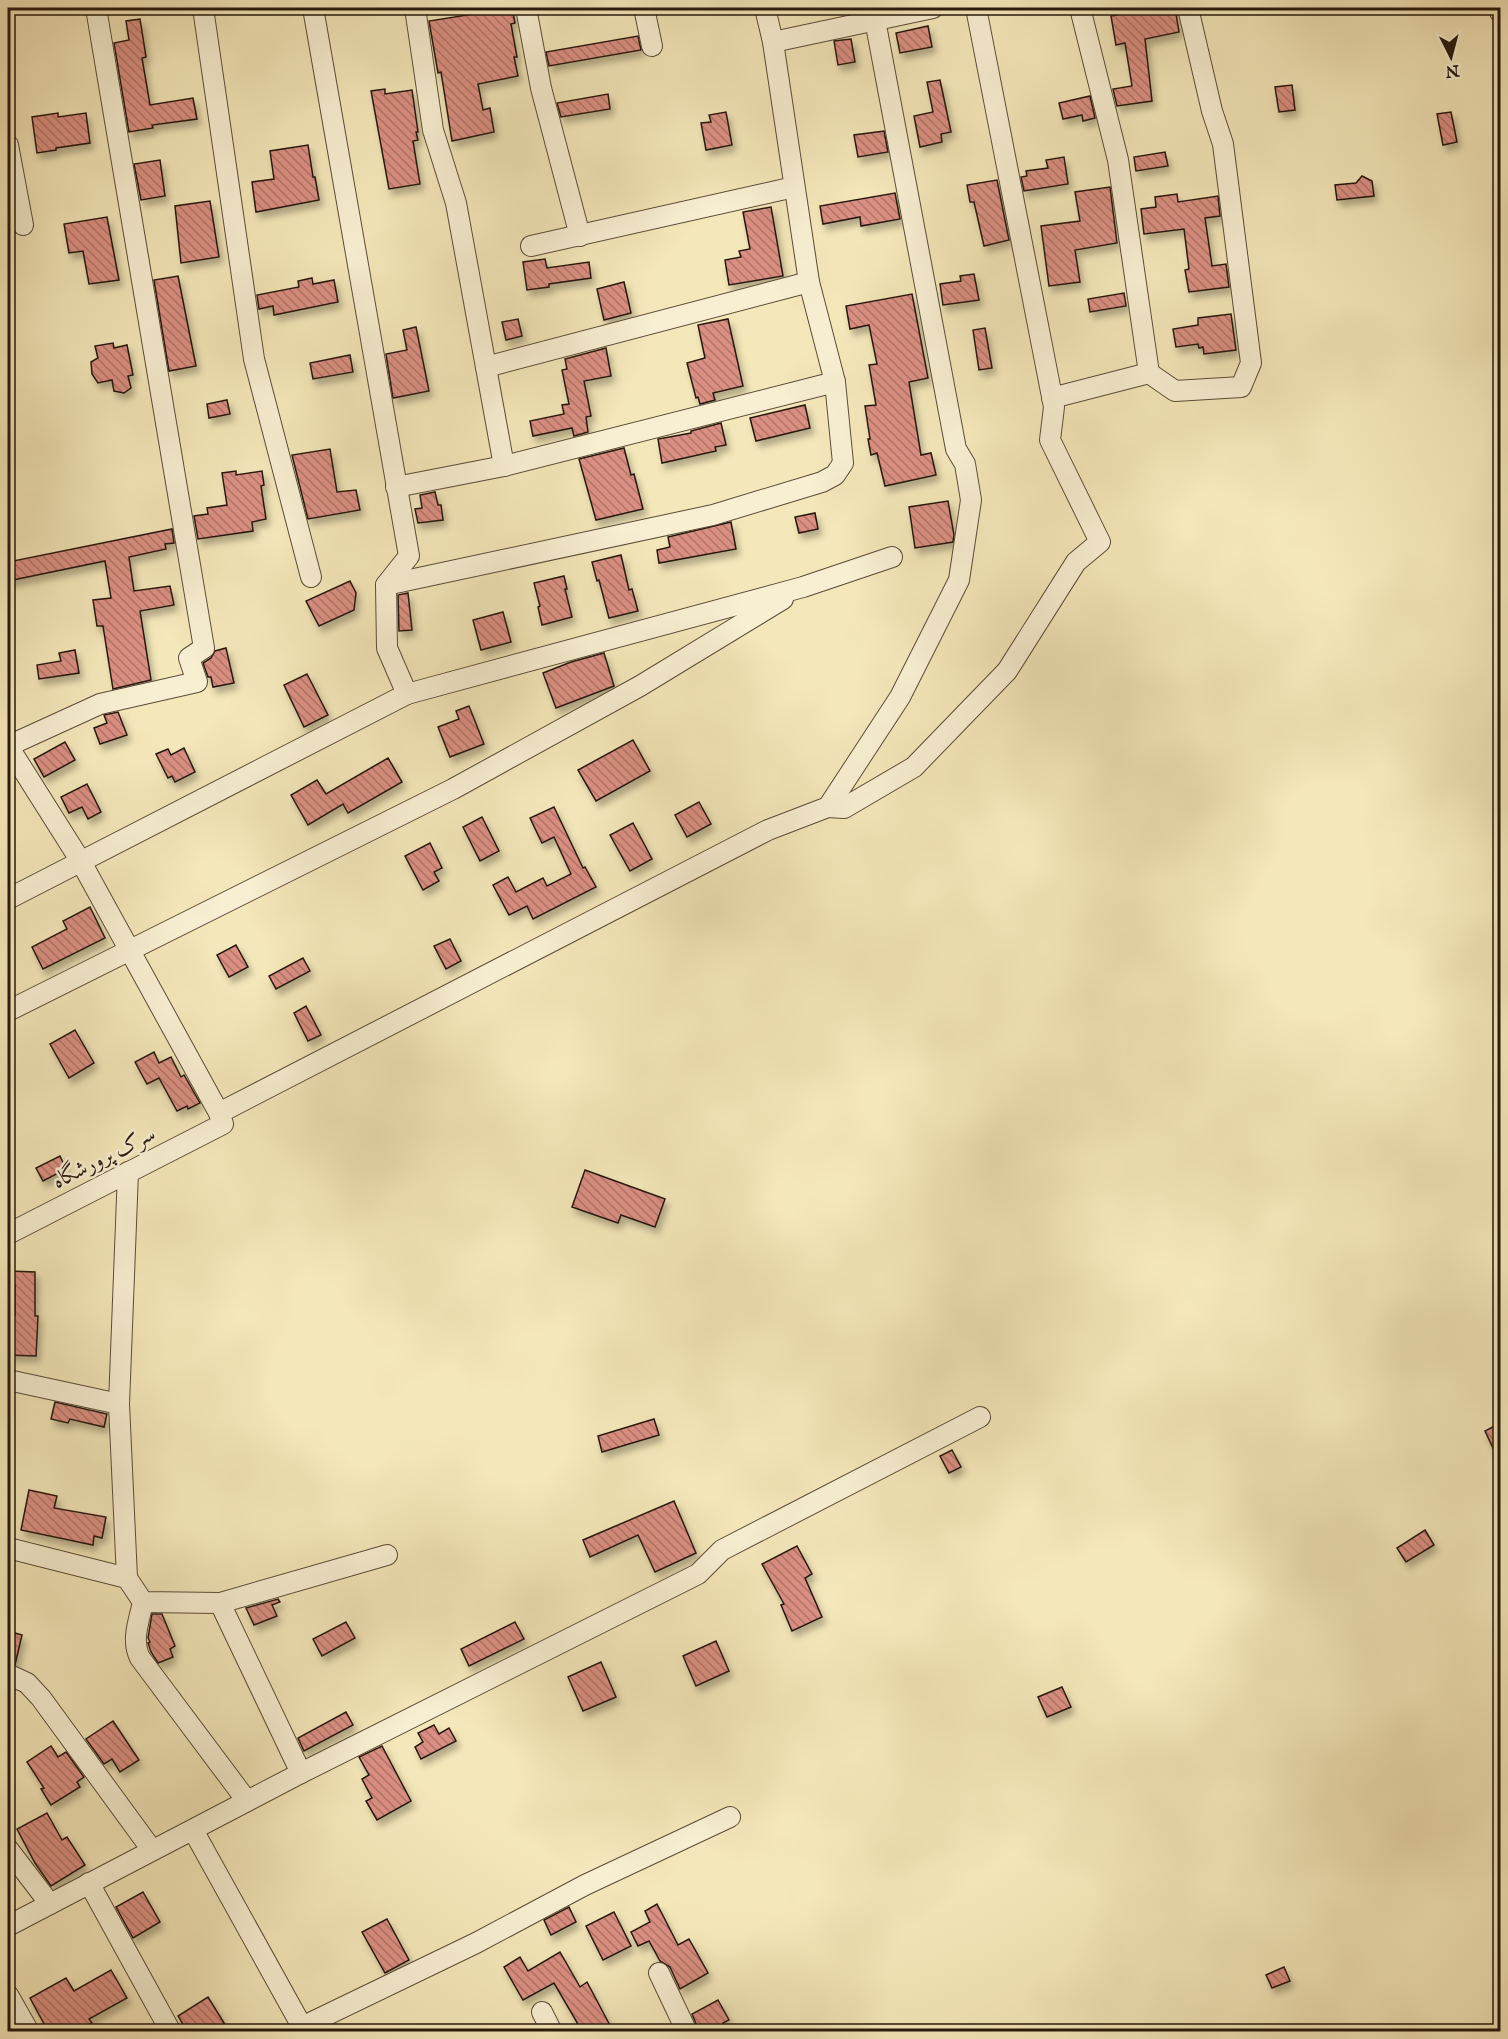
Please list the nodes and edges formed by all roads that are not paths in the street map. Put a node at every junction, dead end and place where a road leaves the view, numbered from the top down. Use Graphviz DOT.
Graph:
graph roads {
  1 [pos="96,8"];
  2 [pos="203,8"];
  3 [pos="313,8"];
  4 [pos="415,8"];
  5 [pos="526,8"];
  6 [pos="644,8"];
  7 [pos="765,8"];
  8 [pos="933,8"];
  9 [pos="976,8"];
  10 [pos="1080,8"];
  11 [pos="1188,8"];
  12 [pos="875,20"];
  13 [pos="773,42"];
  14 [pos="652,46"];
  15 [pos="8,145"];
  16 [pos="794,187"];
  17 [pos="23,225"];
  18 [pos="580,236"];
  19 [pos="531,246"];
  20 [pos="809,282"];
  21 [pos="486,367"];
  22 [pos="1149,374"];
  23 [pos="834,382"];
  24 [pos="1052,398"];
  25 [pos="504,466"];
  26 [pos="396,487"];
  27 [pos="892,557"];
  28 [pos="311,577"];
  29 [pos="386,585"];
  30 [pos="803,587"];
  31 [pos="407,694"];
  32 [pos="8,746"];
  33 [pos="828,807"];
  34 [pos="80,860"];
  35 [pos="8,899"];
  36 [pos="131,951"];
  37 [pos="8,1011"];
  38 [pos="221,1118"];
  39 [pos="128,1172"];
  40 [pos="8,1234"];
  41 [pos="8,1380"];
  42 [pos="119,1404"];
  43 [pos="980,1417"];
  44 [pos="8,1548"];
  45 [pos="387,1555"];
  46 [pos="127,1578"];
  47 [pos="143,1602"];
  48 [pos="220,1603"];
  49 [pos="8,1682"];
  50 [pos="301,1773"];
  51 [pos="247,1801"];
  52 [pos="730,1817"];
  53 [pos="193,1830"];
  54 [pos="8,1849"];
  55 [pos="152,1850"];
  56 [pos="89,1883"];
  57 [pos="50,1904"];
  58 [pos="8,1926"];
  59 [pos="658,1973"];
  60 [pos="8,1995"];
  61 [pos="542,2012"];
  62 [pos="304,2029"];
  63 [pos="29,2031"];
  64 [pos="171,2031"];
  65 [pos="552,2031"];
  66 [pos="687,2031"];
  1 -- 32 [label="street"];
  2 -- 28 [label="street"];
  3 -- 26 [label="street"];
  4 -- 21 [label="street"];
  5 -- 18 [label="street"];
  6 -- 14 [label="street"];
  7 -- 13 [label="street"];
  8 -- 12 [label="street"];
  9 -- 24 [label="street"];
  10 -- 22 [label="street"];
  11 -- 22 [label="street"];
  12 -- 13 [label="street"];
  12 -- 33 [label="street"];
  13 -- 16 [label="street"];
  15 -- 17 [label="street"];
  16 -- 18 [label="street"];
  16 -- 20 [label="street"];
  18 -- 19 [label="street"];
  20 -- 21 [label="street"];
  20 -- 23 [label="street"];
  21 -- 25 [label="street"];
  22 -- 24 [label="street"];
  23 -- 25 [label="street"];
  23 -- 29 [label="street"];
  24 -- 33 [label="street, سرک پرورشگاه"];
  25 -- 26 [label="street"];
  26 -- 29 [label="street"];
  27 -- 30 [label="street"];
  29 -- 31 [label="street"];
  30 -- 31 [label="street"];
  30 -- 36 [label="street"];
  31 -- 34 [label="street"];
  32 -- 34 [label="street"];
  33 -- 38 [label="street, سرک پرورشگاه"];
  34 -- 35 [label="street"];
  34 -- 36 [label="street"];
  36 -- 37 [label="street"];
  36 -- 38 [label="street"];
  38 -- 39 [label="street, سرک پرورشگاه"];
  39 -- 40 [label="street, سرک پرورشگاه"];
  39 -- 42 [label="street"];
  41 -- 42 [label="street"];
  42 -- 46 [label="street"];
  43 -- 50 [label="street"];
  44 -- 46 [label="street"];
  45 -- 48 [label="street"];
  46 -- 47 [label="street"];
  47 -- 48 [label="street"];
  47 -- 51 [label="street"];
  48 -- 50 [label="street"];
  49 -- 55 [label="street"];
  50 -- 51 [label="street"];
  51 -- 53 [label="street"];
  52 -- 62 [label="street"];
  53 -- 55 [label="street"];
  53 -- 62 [label="street"];
  54 -- 57 [label="street"];
  55 -- 56 [label="street"];
  56 -- 57 [label="street"];
  56 -- 64 [label="street"];
  57 -- 58 [label="street"];
  59 -- 66 [label="street"];
  60 -- 63 [label="street"];
  61 -- 65 [label="street"];
}
